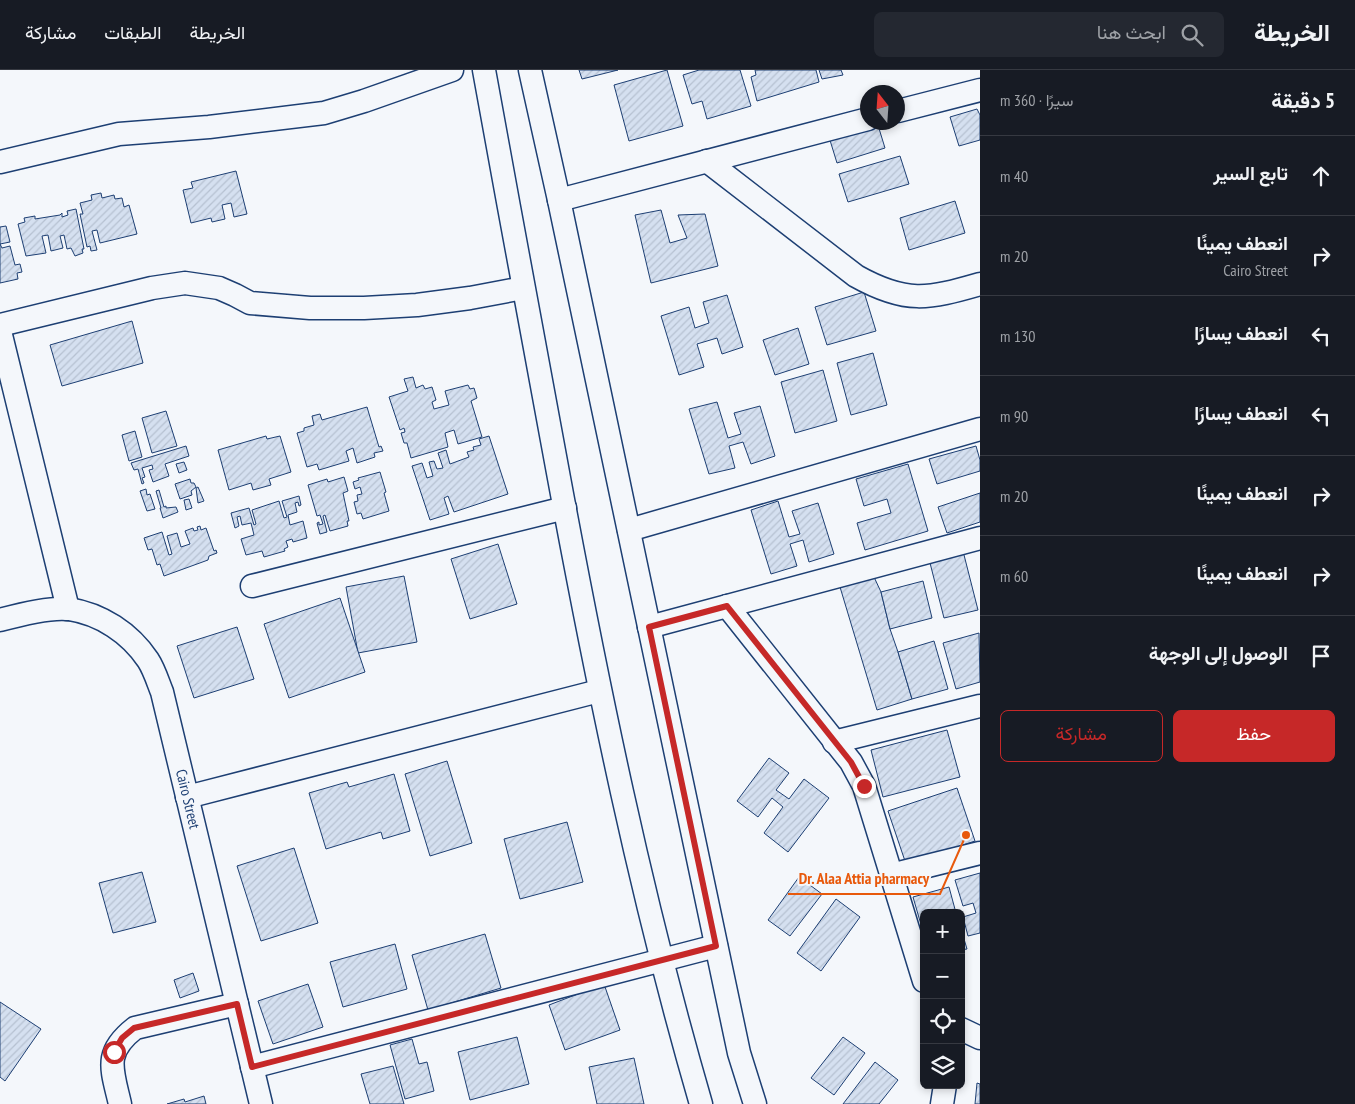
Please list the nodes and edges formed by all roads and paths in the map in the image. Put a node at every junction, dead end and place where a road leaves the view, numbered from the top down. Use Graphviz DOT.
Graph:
graph roads {
  1 [pos="452,70"];
  2 [pos="484,70"];
  3 [pos="530,70"];
  4 [pos="980,90"];
  5 [pos="905,109"];
  6 [pos="860,121"];
  7 [pos="707,161"];
  8 [pos="0,162"];
  9 [pos="559,200"];
  10 [pos="980,284"];
  11 [pos="523,288"];
  12 [pos="0,325"];
  13 [pos="0,331"];
  14 [pos="980,429"];
  15 [pos="564,508"];
  16 [pos="628,530"];
  17 [pos="980,538"];
  18 [pos="252,586"];
  19 [pos="727,606"];
  20 [pos="68,609"];
  21 [pos="0,620"];
  22 [pos="649,627"];
  23 [pos="600,691"];
  24 [pos="980,706"];
  25 [pos="834,742"];
  26 [pos="187,797"];
  27 [pos="980,852"];
  28 [pos="890,875"];
  29 [pos="716,946"];
  30 [pos="661,960"];
  31 [pos="920,969"];
  32 [pos="237,1004"];
  33 [pos="965,1031"];
  34 [pos="980,1038"];
  35 [pos="252,1067"];
  36 [pos="944,1089"];
  37 [pos="120,1104"];
  38 [pos="261,1104"];
  39 [pos="701,1104"];
  40 [pos="754,1104"];
  41 [pos="942,1104"];
  1 -- 8 [label="street"];
  2 -- 11 [label="street"];
  3 -- 9 [label="street"];
  4 -- 5 [label="street"];
  6 -- 7 [label="street"];
  7 -- 9 [label="street"];
  7 -- 10 [label="street"];
  9 -- 16 [label="street"];
  11 -- 12 [label="street"];
  11 -- 15 [label="street"];
  13 -- 20 [label="street"];
  14 -- 16 [label="street"];
  15 -- 18 [label="street"];
  15 -- 23 [label="street"];
  16 -- 22 [label="street"];
  17 -- 19 [label="street"];
  19 -- 22 [label="street"];
  19 -- 25 [label="street"];
  20 -- 21 [label="street, Cairo Street"];
  20 -- 26 [label="street, Cairo Street"];
  22 -- 29 [label="street"];
  23 -- 26 [label="street"];
  23 -- 30 [label="street"];
  24 -- 25 [label="street"];
  25 -- 28 [label="street"];
  26 -- 32 [label="street, Cairo Street"];
  27 -- 28 [label="street"];
  28 -- 31 [label="street"];
  29 -- 30 [label="street"];
  29 -- 40 [label="street"];
  30 -- 35 [label="street"];
  30 -- 39 [label="street"];
  32 -- 35 [label="street, Cairo Street"];
  32 -- 37 [label="street"];
  33 -- 34 [label="street"];
  35 -- 38 [label="street, Cairo Street"];
  36 -- 41 [label="street"];
}
